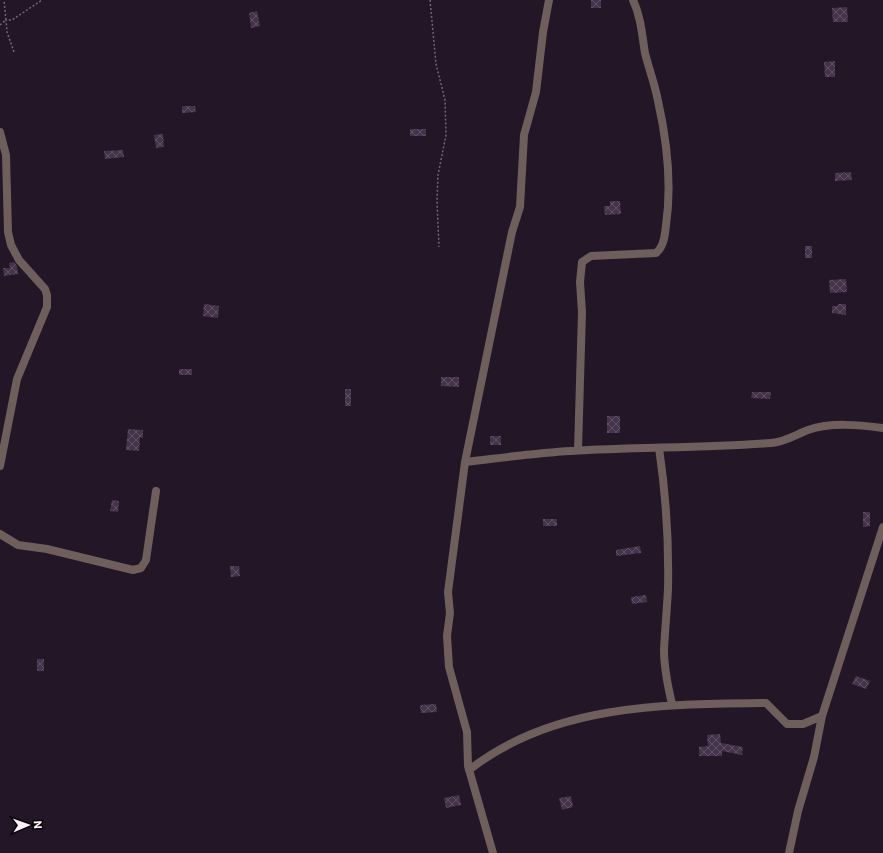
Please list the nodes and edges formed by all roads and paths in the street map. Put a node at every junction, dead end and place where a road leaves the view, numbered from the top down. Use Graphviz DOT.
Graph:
graph roads {
  1 [pos="4,0"];
  2 [pos="42,0"];
  3 [pos="430,0"];
  4 [pos="549,0"];
  5 [pos="634,0"];
  6 [pos="6,20"];
  7 [pos="0,25"];
  8 [pos="14,52"];
  9 [pos="0,132"];
  10 [pos="439,247"];
  11 [pos="883,428"];
  12 [pos="659,448"];
  13 [pos="578,450"];
  14 [pos="465,462"];
  15 [pos="0,466"];
  16 [pos="156,491"];
  17 [pos="883,527"];
  18 [pos="0,534"];
  19 [pos="672,704"];
  20 [pos="822,716"];
  21 [pos="469,770"];
  22 [pos="493,853"];
  23 [pos="789,853"];
  1 -- 6 [label="path"];
  2 -- 6 [label="path"];
  3 -- 10 [label="path"];
  4 -- 14 [label="street"];
  5 -- 13 [label="street"];
  6 -- 7 [label="path"];
  6 -- 8 [label="path"];
  9 -- 15 [label="street"];
  11 -- 12 [label="street"];
  12 -- 13 [label="street"];
  12 -- 19 [label="street"];
  13 -- 14 [label="street"];
  14 -- 21 [label="street"];
  16 -- 18 [label="street"];
  17 -- 20 [label="street"];
  19 -- 20 [label="street"];
  19 -- 21 [label="street"];
  20 -- 23 [label="street"];
  21 -- 22 [label="street"];
}
